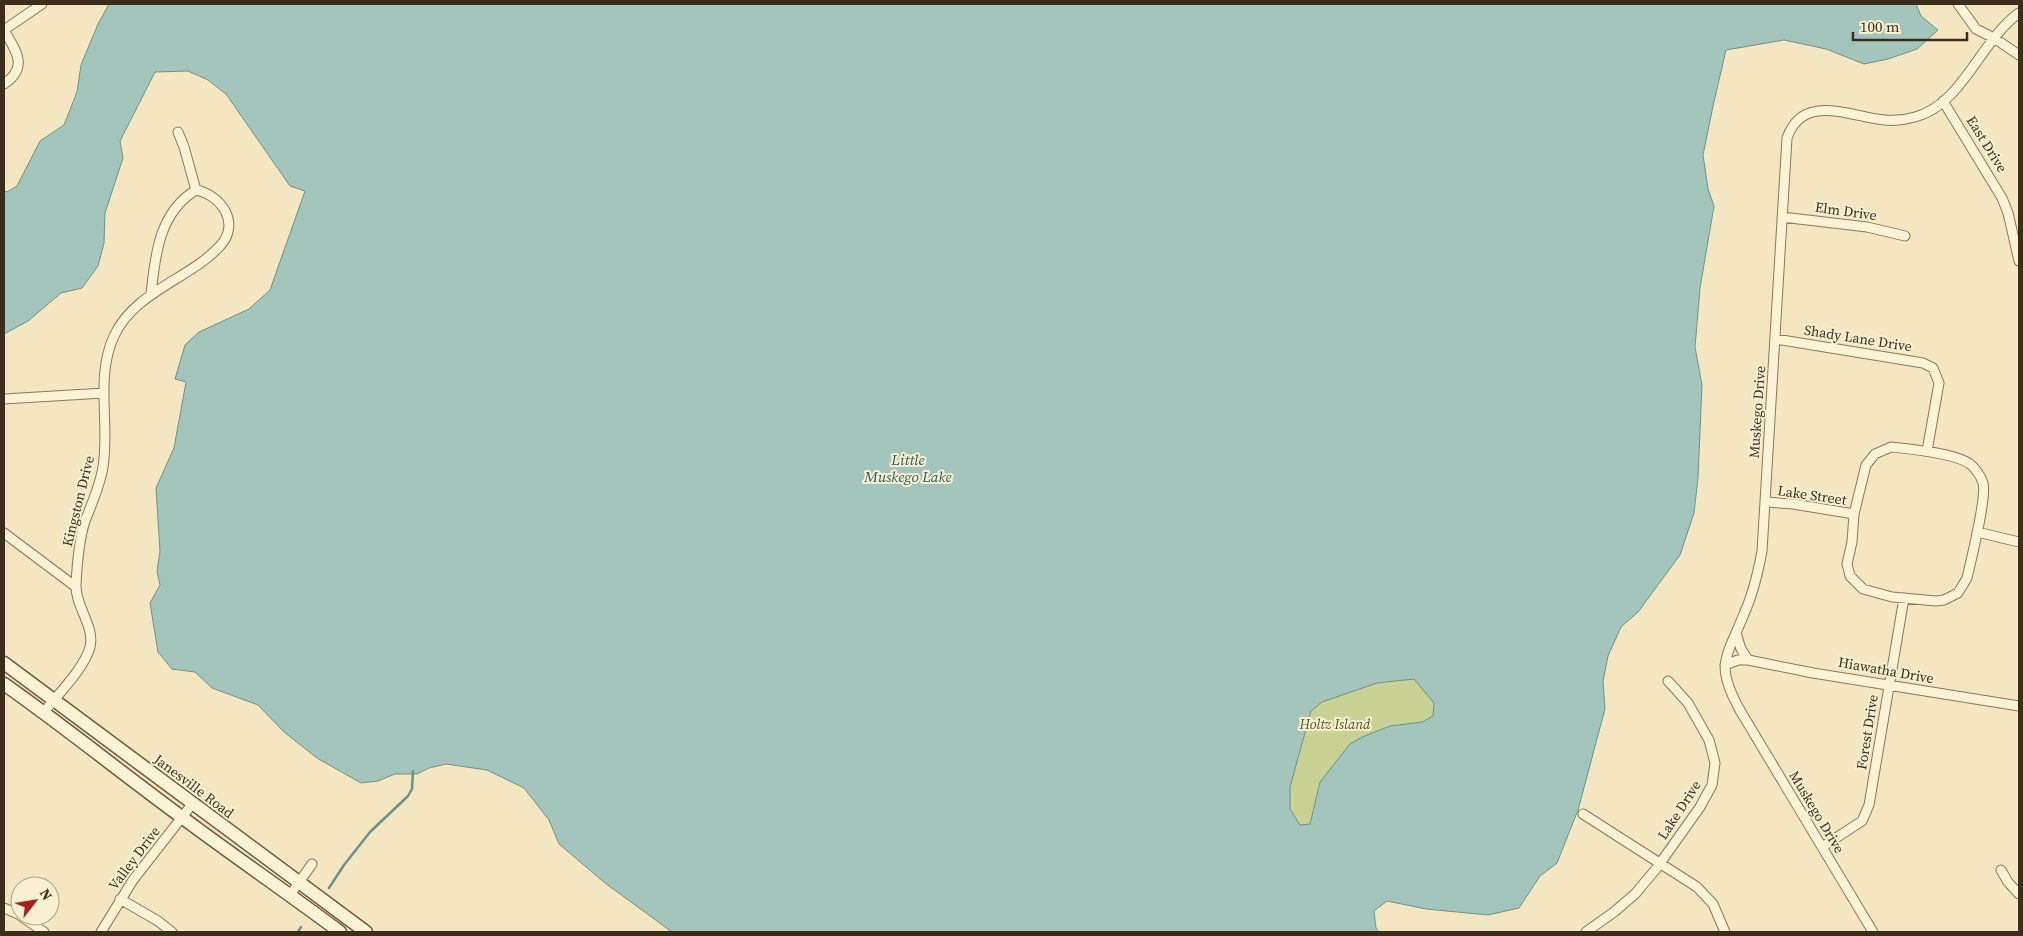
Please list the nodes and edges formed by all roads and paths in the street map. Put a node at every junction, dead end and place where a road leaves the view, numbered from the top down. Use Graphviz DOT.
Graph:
graph roads {
  1 [pos="42,4"];
  2 [pos="1958,4"];
  3 [pos="2019,12"];
  4 [pos="4,30"];
  5 [pos="1994,38"];
  6 [pos="2019,54"];
  7 [pos="4,84"];
  8 [pos="1943,102"];
  9 [pos="178,132"];
  10 [pos="196,190"];
  11 [pos="1782,217"];
  12 [pos="1905,236"];
  13 [pos="2019,261"];
  14 [pos="151,294"];
  15 [pos="1776,339"];
  16 [pos="104,393"];
  17 [pos="4,399"];
  18 [pos="1927,451"];
  19 [pos="1766,502"];
  20 [pos="1854,514"];
  21 [pos="1977,532"];
  22 [pos="4,533"];
  23 [pos="2019,542"];
  24 [pos="76,587"];
  25 [pos="1904,598"];
  26 [pos="1736,633"];
  27 [pos="1748,660"];
  28 [pos="4,663"];
  29 [pos="1725,665"];
  30 [pos="1668,681"];
  31 [pos="4,684"];
  32 [pos="1888,685"];
  33 [pos="53,700"];
  34 [pos="2019,706"];
  35 [pos="44,712"];
  36 [pos="193,803"];
  37 [pos="1583,814"];
  38 [pos="183,818"];
  39 [pos="1822,848"];
  40 [pos="1660,862"];
  41 [pos="312,864"];
  42 [pos="2001,870"];
  43 [pos="299,882"];
  44 [pos="290,894"];
  45 [pos="2019,894"];
  46 [pos="120,899"];
  47 [pos="101,932"];
  48 [pos="172,932"];
  49 [pos="340,932"];
  50 [pos="366,932"];
  51 [pos="1586,932"];
  52 [pos="1725,932"];
  53 [pos="1873,932"];
  1 -- 4 [label="street"];
  2 -- 5 [label="street"];
  3 -- 5 [label="street, Muskego Drive"];
  4 -- 7 [label="street"];
  5 -- 6 [label="street"];
  5 -- 8 [label="street, Muskego Drive"];
  8 -- 11 [label="street, Muskego Drive"];
  8 -- 13 [label="street, East Drive"];
  9 -- 10 [label="street"];
  10 -- 14 [label="street"];
  10 -- 14 [label="street, Kingston Drive"];
  11 -- 12 [label="street, Elm Drive"];
  11 -- 15 [label="street, Muskego Drive"];
  14 -- 16 [label="street, Kingston Drive"];
  15 -- 18 [label="street, Shady Lane Drive"];
  15 -- 19 [label="street, Muskego Drive"];
  16 -- 17 [label="street"];
  16 -- 24 [label="street, Kingston Drive"];
  18 -- 20 [label="street"];
  18 -- 21 [label="street"];
  19 -- 20 [label="street, Lake Street"];
  19 -- 26 [label="street, Muskego Drive"];
  20 -- 25 [label="street"];
  21 -- 23 [label="street"];
  21 -- 25 [label="street"];
  22 -- 24 [label="street"];
  24 -- 33 [label="street, Kingston Drive"];
  25 -- 32 [label="street, Forest Drive"];
  26 -- 27 [label="street"];
  26 -- 29 [label="street, Muskego Drive"];
  27 -- 29 [label="street, Hiawatha Drive"];
  27 -- 32 [label="street, Hiawatha Drive"];
  28 -- 33 [label="main road, Janesville Road"];
  29 -- 39 [label="street, Muskego Drive"];
  30 -- 40 [label="street, Lake Drive"];
  31 -- 35 [label="main road"];
  32 -- 34 [label="street, Hiawatha Drive"];
  32 -- 39 [label="street, Forest Drive"];
  33 -- 35 [label="street, Kingston Drive"];
  33 -- 36 [label="main road, Janesville Road"];
  35 -- 38 [label="main road"];
  36 -- 38 [label="street, Valley Drive"];
  36 -- 43 [label="main road, Janesville Road"];
  37 -- 40 [label="street"];
  38 -- 44 [label="main road"];
  38 -- 46 [label="street, Valley Drive"];
  39 -- 53 [label="street, Muskego Drive"];
  40 -- 51 [label="street, Lake Drive"];
  40 -- 52 [label="street"];
  41 -- 43 [label="street"];
  42 -- 45 [label="street"];
  43 -- 44 [label="street"];
  43 -- 50 [label="main road, Janesville Road"];
  44 -- 49 [label="main road"];
  46 -- 47 [label="street, Valley Drive"];
  46 -- 48 [label="street"];
}
